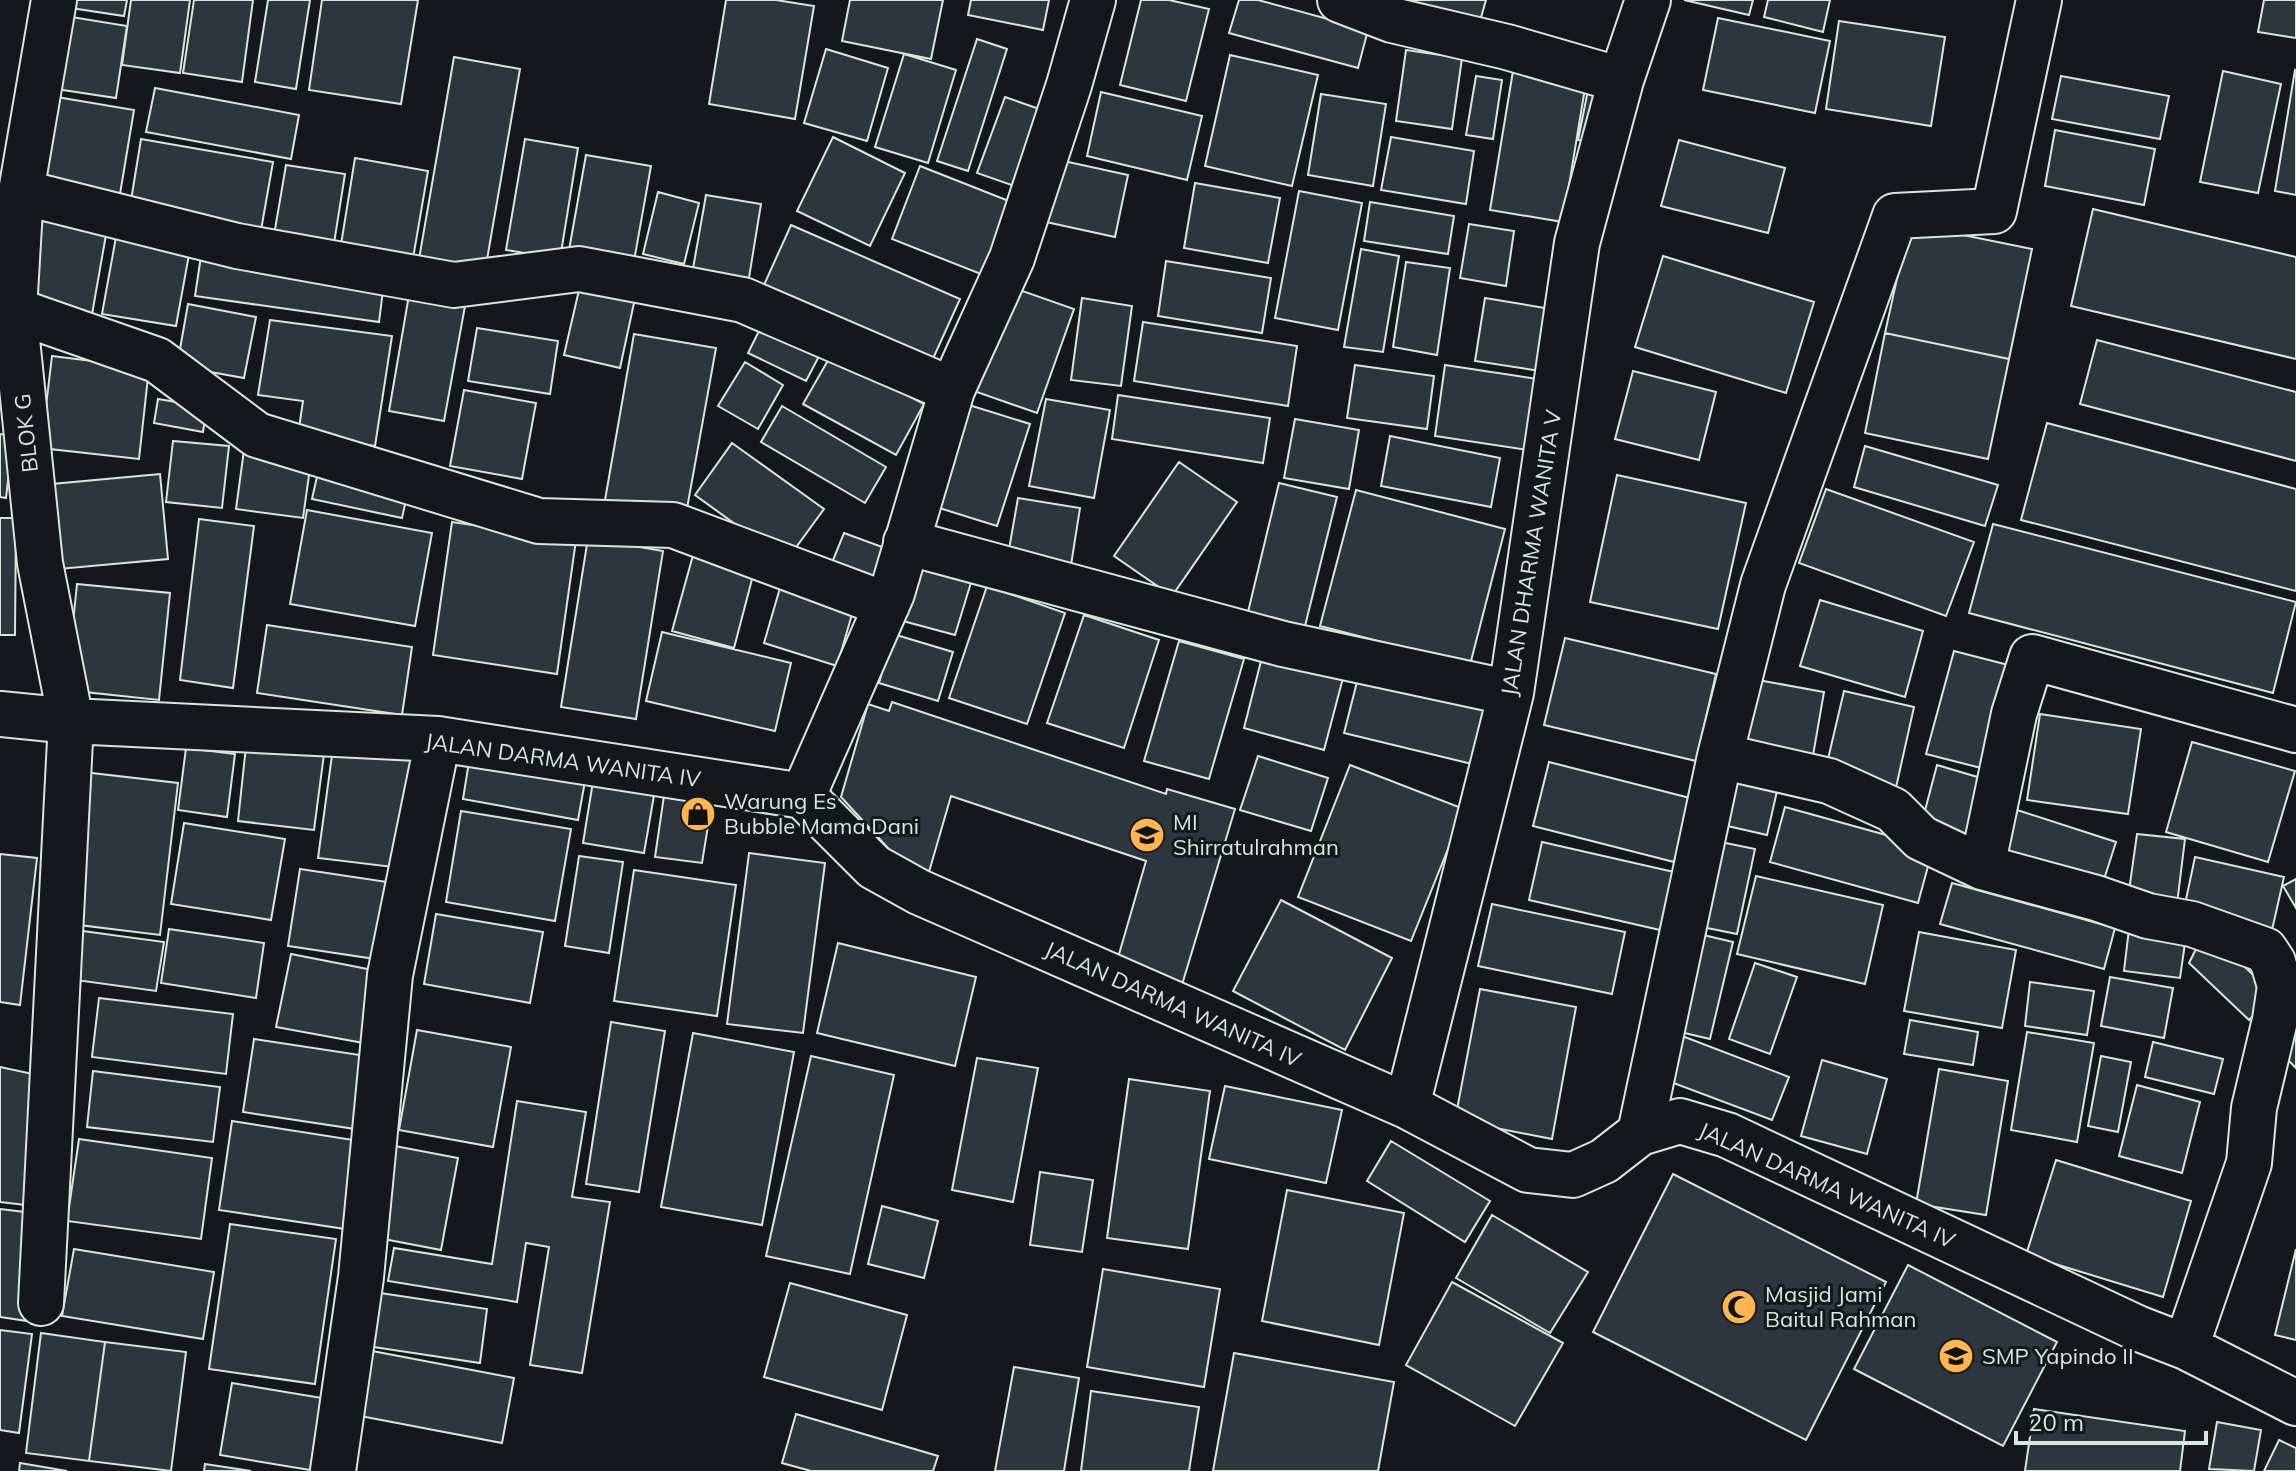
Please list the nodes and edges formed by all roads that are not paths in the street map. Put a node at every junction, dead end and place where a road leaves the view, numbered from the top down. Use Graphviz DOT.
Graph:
graph roads {
  1 [pos="54,0"];
  2 [pos="1093,0"];
  3 [pos="1340,0"];
  4 [pos="1648,0"];
  5 [pos="2039,0"];
  6 [pos="1621,80"];
  7 [pos="21,192"];
  8 [pos="14,310"];
  9 [pos="952,390"];
  10 [pos="906,542"];
  11 [pos="887,605"];
  12 [pos="1511,693"];
  13 [pos="0,714"];
  14 [pos="71,721"];
  15 [pos="2296,730"];
  16 [pos="438,739"];
  17 [pos="1720,756"];
  18 [pos="803,796"];
  19 [pos="1982,867"];
  20 [pos="1407,1106"];
  21 [pos="1640,1133"];
  22 [pos="41,1303"];
  23 [pos="2186,1347"];
  24 [pos="2296,1403"];
  25 [pos="333,1471"];
  1 -- 7 [label="street, BLOK G"];
  2 -- 9 [label="street"];
  3 -- 6 [label="street"];
  4 -- 6 [label="street, JALAN DHARMA WANITA V"];
  5 -- 17 [label="street"];
  6 -- 12 [label="street, JALAN DHARMA WANITA V"];
  7 -- 8 [label="street, BLOK G"];
  7 -- 9 [label="street"];
  8 -- 11 [label="street"];
  8 -- 14 [label="street, BLOK G"];
  9 -- 10 [label="street"];
  10 -- 11 [label="street"];
  10 -- 12 [label="street"];
  11 -- 18 [label="street"];
  12 -- 20 [label="street, JALAN DHARMA WANITA V"];
  13 -- 14 [label="street, JALAN DARMA WANITA IV"];
  14 -- 16 [label="street, JALAN DARMA WANITA IV"];
  14 -- 22 [label="street, BLOK G"];
  15 -- 19 [label="street"];
  16 -- 18 [label="street, JALAN DARMA WANITA IV"];
  16 -- 25 [label="street"];
  17 -- 19 [label="street"];
  17 -- 21 [label="street"];
  18 -- 20 [label="street, JALAN DARMA WANITA IV"];
  19 -- 23 [label="street"];
  20 -- 21 [label="street, JALAN DARMA WANITA IV"];
  21 -- 23 [label="street, JALAN DARMA WANITA IV"];
  23 -- 24 [label="street, JALAN DARMA WANITA IV"];
}
